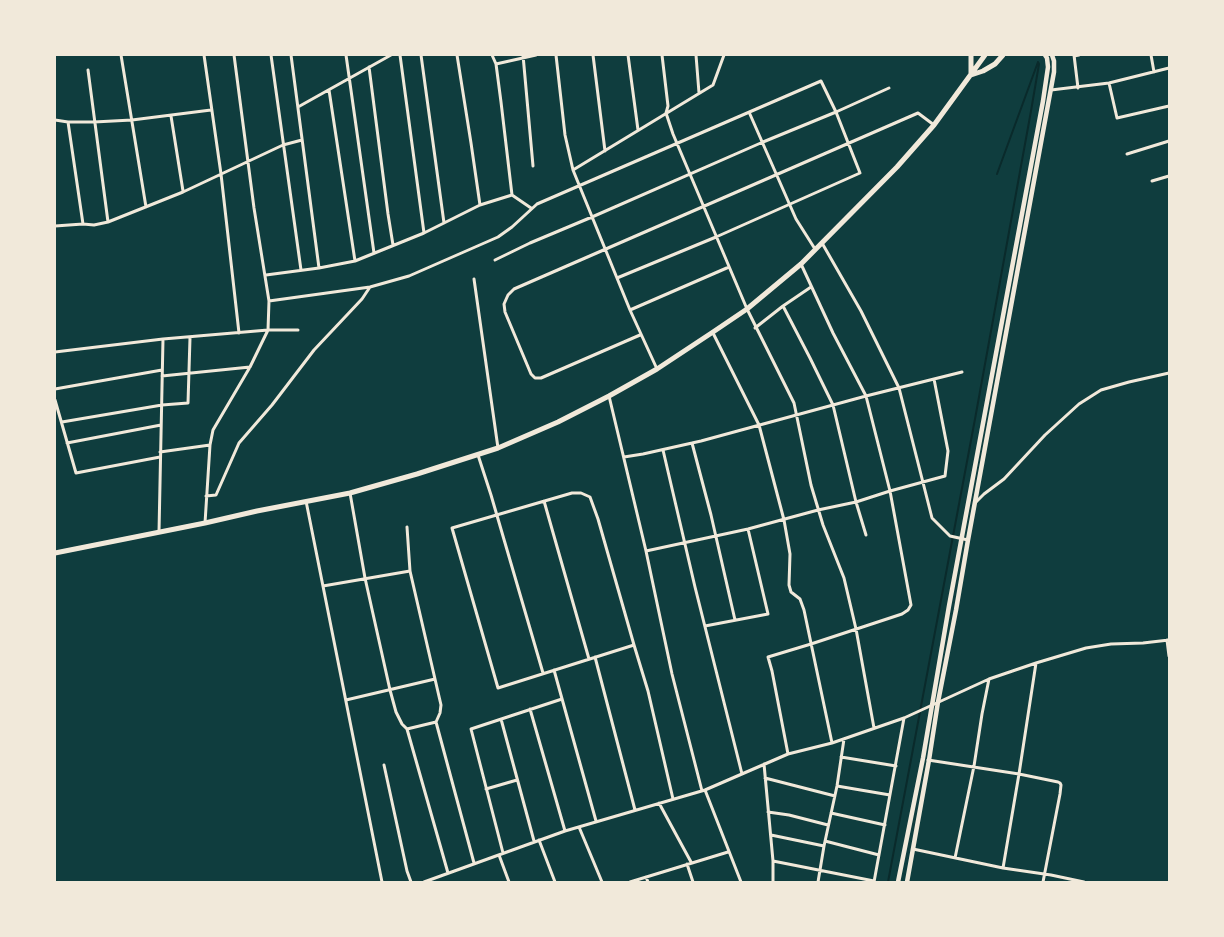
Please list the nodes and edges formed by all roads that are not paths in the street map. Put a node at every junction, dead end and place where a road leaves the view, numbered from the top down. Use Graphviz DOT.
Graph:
graph roads {
  1 [pos="121,55"];
  2 [pos="204,55"];
  3 [pos="234,55"];
  4 [pos="271,55"];
  5 [pos="291,55"];
  6 [pos="346,55"];
  7 [pos="391,55"];
  8 [pos="400,55"];
  9 [pos="422,55"];
  10 [pos="457,55"];
  11 [pos="492,55"];
  12 [pos="536,55"];
  13 [pos="556,55"];
  14 [pos="593,55"];
  15 [pos="628,55"];
  16 [pos="662,55"];
  17 [pos="696,55"];
  18 [pos="724,55"];
  19 [pos="971,55"];
  20 [pos="985,55"];
  21 [pos="1003,55"];
  22 [pos="1052,55"];
  23 [pos="1079,55"];
  24 [pos="1151,55"];
  25 [pos="523,56"];
  26 [pos="1046,56"];
  27 [pos="1074,56"];
  28 [pos="496,64"];
  29 [pos="369,67"];
  30 [pos="1169,68"];
  31 [pos="88,70"];
  32 [pos="1154,72"];
  33 [pos="971,75"];
  34 [pos="350,78"];
  35 [pos="1109,84"];
  36 [pos="889,88"];
  37 [pos="1078,88"];
  38 [pos="329,90"];
  39 [pos="1051,90"];
  40 [pos="699,94"];
  41 [pos="1169,106"];
  42 [pos="298,107"];
  43 [pos="211,110"];
  44 [pos="750,112"];
  45 [pos="836,112"];
  46 [pos="666,113"];
  47 [pos="171,116"];
  48 [pos="55,120"];
  49 [pos="132,120"];
  50 [pos="68,122"];
  51 [pos="94,122"];
  52 [pos="934,125"];
  53 [pos="638,130"];
  54 [pos="302,140"];
  55 [pos="1169,141"];
  56 [pos="763,142"];
  57 [pos="677,143"];
  58 [pos="849,143"];
  59 [pos="283,145"];
  60 [pos="605,151"];
  61 [pos="1127,154"];
  62 [pos="249,162"];
  63 [pos="533,166"];
  64 [pos="573,170"];
  65 [pos="221,174"];
  66 [pos="690,174"];
  67 [pos="777,174"];
  68 [pos="1169,176"];
  69 [pos="1152,181"];
  70 [pos="579,186"];
  71 [pos="183,192"];
  72 [pos="512,195"];
  73 [pos="790,204"];
  74 [pos="480,205"];
  75 [pos="703,206"];
  76 [pos="146,207"];
  77 [pos="532,208"];
  78 [pos="592,217"];
  79 [pos="108,222"];
  80 [pos="444,223"];
  81 [pos="83,224"];
  82 [pos="55,226"];
  83 [pos="424,233"];
  84 [pos="716,237"];
  85 [pos="822,242"];
  86 [pos="393,245"];
  87 [pos="815,249"];
  88 [pos="605,250"];
  89 [pos="374,253"];
  90 [pos="495,260"];
  91 [pos="355,261"];
  92 [pos="801,264"];
  93 [pos="729,267"];
  94 [pos="319,268"];
  95 [pos="301,270"];
  96 [pos="266,275"];
  97 [pos="618,278"];
  98 [pos="474,279"];
  99 [pos="1008,286"];
  100 [pos="1015,286"];
  101 [pos="370,287"];
  102 [pos="810,287"];
  103 [pos="1006,296"];
  104 [pos="1012,296"];
  105 [pos="269,301"];
  106 [pos="782,306"];
  107 [pos="746,309"];
  108 [pos="630,310"];
  109 [pos="756,328"];
  110 [pos="268,330"];
  111 [pos="298,330"];
  112 [pos="713,332"];
  113 [pos="238,333"];
  114 [pos="640,335"];
  115 [pos="190,338"];
  116 [pos="163,339"];
  117 [pos="55,352"];
  118 [pos="250,367"];
  119 [pos="657,369"];
  120 [pos="162,370"];
  121 [pos="962,372"];
  122 [pos="188,374"];
  123 [pos="1169,374"];
  124 [pos="162,376"];
  125 [pos="934,379"];
  126 [pos="899,388"];
  127 [pos="55,389"];
  128 [pos="609,396"];
  129 [pos="866,396"];
  130 [pos="55,400"];
  131 [pos="162,404"];
  132 [pos="833,405"];
  133 [pos="797,415"];
  134 [pos="62,422"];
  135 [pos="161,425"];
  136 [pos="759,425"];
  137 [pos="67,443"];
  138 [pos="692,443"];
  139 [pos="210,445"];
  140 [pos="498,448"];
  141 [pos="663,450"];
  142 [pos="160,452"];
  143 [pos="478,455"];
  144 [pos="160,457"];
  145 [pos="624,457"];
  146 [pos="923,482"];
  147 [pos="890,491"];
  148 [pos="350,493"];
  149 [pos="206,496"];
  150 [pos="306,501"];
  151 [pos="544,501"];
  152 [pos="856,502"];
  153 [pos="975,504"];
  154 [pos="818,510"];
  155 [pos="497,515"];
  156 [pos="784,520"];
  157 [pos="205,523"];
  158 [pos="406,527"];
  159 [pos="748,529"];
  160 [pos="159,532"];
  161 [pos="866,535"];
  162 [pos="716,536"];
  163 [pos="962,539"];
  164 [pos="968,540"];
  165 [pos="684,543"];
  166 [pos="646,551"];
  167 [pos="55,553"];
  168 [pos="410,571"];
  169 [pos="365,578"];
  170 [pos="323,586"];
  171 [pos="735,620"];
  172 [pos="705,626"];
  173 [pos="856,628"];
  174 [pos="1168,640"];
  175 [pos="811,644"];
  176 [pos="634,645"];
  177 [pos="1169,656"];
  178 [pos="595,657"];
  179 [pos="589,659"];
  180 [pos="1036,662"];
  181 [pos="554,670"];
  182 [pos="543,673"];
  183 [pos="989,678"];
  184 [pos="435,679"];
  185 [pos="390,690"];
  186 [pos="562,699"];
  187 [pos="346,700"];
  188 [pos="938,702"];
  189 [pos="932,705"];
  190 [pos="530,709"];
  191 [pos="904,718"];
  192 [pos="501,719"];
  193 [pos="436,722"];
  194 [pos="874,728"];
  195 [pos="407,729"];
  196 [pos="844,739"];
  197 [pos="832,743"];
  198 [pos="788,754"];
  199 [pos="841,757"];
  200 [pos="923,758"];
  201 [pos="929,760"];
  202 [pos="764,764"];
  203 [pos="384,765"];
  204 [pos="896,766"];
  205 [pos="974,766"];
  206 [pos="742,774"];
  207 [pos="1020,774"];
  208 [pos="765,778"];
  209 [pos="517,780"];
  210 [pos="837,786"];
  211 [pos="486,789"];
  212 [pos="703,791"];
  213 [pos="890,795"];
  214 [pos="835,796"];
  215 [pos="673,799"];
  216 [pos="659,803"];
  217 [pos="635,810"];
  218 [pos="768,812"];
  219 [pos="832,813"];
  220 [pos="596,821"];
  221 [pos="828,825"];
  222 [pos="885,825"];
  223 [pos="579,827"];
  224 [pos="565,830"];
  225 [pos="771,835"];
  226 [pos="539,840"];
  227 [pos="534,841"];
  228 [pos="825,841"];
  229 [pos="824,846"];
  230 [pos="913,849"];
  231 [pos="728,852"];
  232 [pos="501,854"];
  233 [pos="879,854"];
  234 [pos="956,858"];
  235 [pos="773,861"];
  236 [pos="691,862"];
  237 [pos="474,863"];
  238 [pos="687,864"];
  239 [pos="1003,868"];
  240 [pos="820,871"];
  241 [pos="448,872"];
  242 [pos="1044,874"];
  243 [pos="646,877"];
  244 [pos="382,882"];
  245 [pos="411,882"];
  246 [pos="424,882"];
  247 [pos="509,882"];
  248 [pos="555,882"];
  249 [pos="602,882"];
  250 [pos="630,882"];
  251 [pos="648,882"];
  252 [pos="693,882"];
  253 [pos="741,882"];
  254 [pos="773,882"];
  255 [pos="818,882"];
  256 [pos="874,882"];
  257 [pos="898,882"];
  258 [pos="906,882"];
  259 [pos="1043,882"];
  260 [pos="1084,882"];
  1 -- 49 [label="street"];
  2 -- 43 [label="street"];
  3 -- 62 [label="street"];
  4 -- 59 [label="street"];
  5 -- 42 [label="street"];
  6 -- 34 [label="street"];
  7 -- 29 [label="street"];
  8 -- 83 [label="street"];
  9 -- 80 [label="street"];
  10 -- 74 [label="street"];
  11 -- 28 [label="street"];
  12 -- 25 [label="street"];
  13 -- 64 [label="street"];
  14 -- 60 [label="street"];
  15 -- 53 [label="street"];
  16 -- 46 [label="street"];
  17 -- 40 [label="street"];
  18 -- 40 [label="street"];
  19 -- 33 [label="main road"];
  20 -- 33 [label="main road"];
  21 -- 33 [label="main road"];
  22 -- 26 [label="main road"];
  22 -- 39 [label="main road"];
  23 -- 27 [label="street"];
  24 -- 32 [label="street"];
  25 -- 28 [label="street"];
  25 -- 63 [label="street"];
  26 -- 99 [label="main road"];
  27 -- 37 [label="street"];
  28 -- 72 [label="street"];
  29 -- 34 [label="street"];
  29 -- 86 [label="street"];
  30 -- 32 [label="street"];
  31 -- 51 [label="street"];
  32 -- 35 [label="street"];
  33 -- 52 [label="main road"];
  34 -- 38 [label="street"];
  34 -- 89 [label="street"];
  35 -- 37 [label="street"];
  35 -- 41 [label="street"];
  36 -- 45 [label="street"];
  37 -- 39 [label="street"];
  38 -- 42 [label="street"];
  38 -- 91 [label="street"];
  39 -- 100 [label="main road"];
  40 -- 46 [label="street"];
  42 -- 54 [label="street"];
  43 -- 47 [label="street"];
  43 -- 65 [label="street"];
  44 -- 45 [label="street"];
  44 -- 56 [label="street"];
  44 -- 57 [label="street"];
  45 -- 56 [label="street"];
  45 -- 58 [label="street"];
  46 -- 53 [label="street"];
  46 -- 57 [label="street"];
  47 -- 49 [label="street"];
  47 -- 71 [label="street"];
  48 -- 50 [label="street"];
  49 -- 51 [label="street"];
  49 -- 76 [label="street"];
  50 -- 51 [label="street"];
  50 -- 81 [label="street"];
  51 -- 79 [label="street"];
  52 -- 58 [label="street"];
  52 -- 85 [label="main road"];
  53 -- 60 [label="street"];
  54 -- 59 [label="street"];
  54 -- 94 [label="street"];
  55 -- 61 [label="street"];
  56 -- 66 [label="street"];
  56 -- 67 [label="street"];
  57 -- 66 [label="street"];
  57 -- 70 [label="street"];
  58 -- 67 [label="street"];
  58 -- 73 [label="street"];
  59 -- 62 [label="street"];
  59 -- 95 [label="street"];
  60 -- 64 [label="street"];
  62 -- 65 [label="street"];
  62 -- 96 [label="street"];
  64 -- 70 [label="street"];
  65 -- 71 [label="street"];
  65 -- 113 [label="street"];
  66 -- 75 [label="street"];
  66 -- 78 [label="street"];
  67 -- 73 [label="street"];
  67 -- 75 [label="street"];
  68 -- 69 [label="street"];
  70 -- 77 [label="street"];
  70 -- 78 [label="street"];
  71 -- 76 [label="street"];
  72 -- 74 [label="street"];
  72 -- 77 [label="street"];
  73 -- 84 [label="street"];
  73 -- 87 [label="street"];
  74 -- 80 [label="street"];
  75 -- 84 [label="street"];
  75 -- 88 [label="street"];
  76 -- 79 [label="street"];
  77 -- 101 [label="street"];
  78 -- 88 [label="street"];
  78 -- 90 [label="street"];
  79 -- 81 [label="street"];
  80 -- 83 [label="street"];
  81 -- 82 [label="street"];
  83 -- 86 [label="street"];
  84 -- 93 [label="street"];
  84 -- 97 [label="street"];
  85 -- 87 [label="main road"];
  85 -- 126 [label="street"];
  86 -- 89 [label="street"];
  87 -- 92 [label="main road"];
  88 -- 97 [label="street"];
  88 -- 114 [label="street"];
  89 -- 91 [label="street"];
  91 -- 94 [label="street"];
  92 -- 102 [label="street"];
  92 -- 107 [label="main road"];
  93 -- 107 [label="street"];
  93 -- 108 [label="street"];
  94 -- 95 [label="street"];
  95 -- 96 [label="street"];
  96 -- 105 [label="street"];
  97 -- 108 [label="street"];
  98 -- 140 [label="street"];
  99 -- 100 [label="main road"];
  99 -- 103 [label="main road"];
  100 -- 104 [label="main road"];
  101 -- 105 [label="street"];
  101 -- 149 [label="street"];
  102 -- 106 [label="street"];
  102 -- 129 [label="street"];
  103 -- 104 [label="main road"];
  103 -- 163 [label="main road"];
  104 -- 153 [label="main road"];
  105 -- 110 [label="street"];
  106 -- 109 [label="street"];
  106 -- 132 [label="street"];
  107 -- 109 [label="street"];
  107 -- 112 [label="main road"];
  108 -- 114 [label="street"];
  109 -- 133 [label="street"];
  110 -- 111 [label="street"];
  110 -- 113 [label="street"];
  110 -- 118 [label="street"];
  112 -- 119 [label="main road"];
  112 -- 136 [label="street"];
  113 -- 115 [label="street"];
  114 -- 119 [label="street"];
  115 -- 116 [label="street"];
  115 -- 122 [label="street"];
  116 -- 117 [label="street"];
  116 -- 120 [label="street"];
  118 -- 122 [label="street"];
  118 -- 139 [label="street"];
  119 -- 128 [label="main road"];
  120 -- 124 [label="street"];
  120 -- 127 [label="street"];
  121 -- 125 [label="street"];
  122 -- 124 [label="street"];
  122 -- 131 [label="street"];
  123 -- 153 [label="street"];
  124 -- 131 [label="street"];
  125 -- 126 [label="street"];
  125 -- 146 [label="street"];
  126 -- 129 [label="street"];
  126 -- 146 [label="street"];
  128 -- 140 [label="main road"];
  128 -- 145 [label="street"];
  129 -- 132 [label="street"];
  129 -- 147 [label="street"];
  130 -- 134 [label="street"];
  131 -- 134 [label="street"];
  131 -- 135 [label="street"];
  132 -- 133 [label="street"];
  132 -- 152 [label="street"];
  133 -- 136 [label="street"];
  133 -- 154 [label="street"];
  134 -- 137 [label="street"];
  135 -- 137 [label="street"];
  135 -- 142 [label="street"];
  136 -- 138 [label="street"];
  136 -- 156 [label="street"];
  137 -- 144 [label="street"];
  138 -- 141 [label="street"];
  138 -- 162 [label="street"];
  139 -- 142 [label="street"];
  139 -- 149 [label="street"];
  140 -- 143 [label="main road"];
  141 -- 145 [label="street"];
  141 -- 165 [label="street"];
  142 -- 144 [label="street"];
  143 -- 148 [label="main road"];
  143 -- 155 [label="street"];
  144 -- 160 [label="street"];
  145 -- 166 [label="street"];
  146 -- 147 [label="street"];
  146 -- 163 [label="street"];
  147 -- 152 [label="street"];
  147 -- 173 [label="street"];
  148 -- 150 [label="main road"];
  148 -- 169 [label="street"];
  149 -- 157 [label="street"];
  150 -- 157 [label="main road"];
  150 -- 170 [label="street"];
  151 -- 155 [label="street"];
  151 -- 176 [label="street"];
  151 -- 179 [label="street"];
  152 -- 154 [label="street"];
  152 -- 161 [label="street"];
  153 -- 164 [label="main road"];
  154 -- 156 [label="street"];
  154 -- 173 [label="street"];
  155 -- 182 [label="street"];
  155 -- 182 [label="street"];
  156 -- 159 [label="street"];
  156 -- 175 [label="street"];
  157 -- 160 [label="main road"];
  158 -- 168 [label="street"];
  159 -- 162 [label="street"];
  159 -- 171 [label="street"];
  160 -- 167 [label="main road"];
  162 -- 165 [label="street"];
  162 -- 171 [label="street"];
  163 -- 164 [label="street"];
  163 -- 189 [label="main road"];
  164 -- 188 [label="main road"];
  165 -- 166 [label="street"];
  165 -- 172 [label="street"];
  166 -- 212 [label="street"];
  168 -- 169 [label="street"];
  168 -- 184 [label="street"];
  169 -- 170 [label="street"];
  169 -- 185 [label="street"];
  170 -- 187 [label="street"];
  171 -- 172 [label="street"];
  172 -- 206 [label="street"];
  173 -- 175 [label="street"];
  173 -- 194 [label="street"];
  174 -- 177 [label="street"];
  174 -- 180 [label="street"];
  175 -- 197 [label="street"];
  175 -- 198 [label="street"];
  176 -- 178 [label="street"];
  176 -- 215 [label="street"];
  178 -- 179 [label="street"];
  178 -- 217 [label="street"];
  179 -- 181 [label="street"];
  180 -- 183 [label="street"];
  180 -- 207 [label="street"];
  181 -- 182 [label="street"];
  181 -- 186 [label="street"];
  183 -- 188 [label="street"];
  183 -- 205 [label="street"];
  184 -- 185 [label="street"];
  184 -- 193 [label="street"];
  185 -- 187 [label="street"];
  185 -- 195 [label="street"];
  186 -- 190 [label="street"];
  186 -- 220 [label="street"];
  187 -- 244 [label="street"];
  188 -- 189 [label="street"];
  188 -- 201 [label="main road"];
  189 -- 191 [label="street"];
  189 -- 200 [label="main road"];
  190 -- 192 [label="street"];
  190 -- 224 [label="street"];
  191 -- 194 [label="street"];
  191 -- 204 [label="street"];
  192 -- 209 [label="street"];
  192 -- 211 [label="street"];
  193 -- 195 [label="street"];
  193 -- 237 [label="street"];
  194 -- 196 [label="street"];
  195 -- 241 [label="street"];
  196 -- 197 [label="street"];
  196 -- 199 [label="street"];
  197 -- 198 [label="street"];
  198 -- 202 [label="street"];
  199 -- 204 [label="street"];
  199 -- 210 [label="street"];
  200 -- 201 [label="street"];
  200 -- 257 [label="main road"];
  201 -- 205 [label="street"];
  201 -- 230 [label="main road"];
  202 -- 206 [label="street"];
  202 -- 208 [label="street"];
  203 -- 245 [label="street"];
  204 -- 213 [label="street"];
  205 -- 207 [label="street"];
  205 -- 234 [label="street"];
  206 -- 212 [label="street"];
  207 -- 239 [label="street"];
  207 -- 242 [label="street"];
  208 -- 214 [label="street"];
  208 -- 218 [label="street"];
  209 -- 211 [label="street"];
  209 -- 227 [label="street"];
  210 -- 213 [label="street"];
  210 -- 214 [label="street"];
  211 -- 232 [label="street"];
  212 -- 215 [label="street"];
  212 -- 231 [label="street"];
  213 -- 222 [label="street"];
  214 -- 219 [label="street"];
  215 -- 216 [label="street"];
  216 -- 217 [label="street"];
  216 -- 236 [label="street"];
  217 -- 220 [label="street"];
  218 -- 221 [label="street"];
  218 -- 225 [label="street"];
  219 -- 221 [label="street"];
  219 -- 222 [label="street"];
  220 -- 223 [label="street"];
  221 -- 228 [label="street"];
  222 -- 233 [label="street"];
  223 -- 224 [label="street"];
  223 -- 249 [label="street"];
  224 -- 226 [label="street"];
  225 -- 229 [label="street"];
  225 -- 235 [label="street"];
  226 -- 227 [label="street"];
  226 -- 248 [label="street"];
  227 -- 232 [label="street"];
  228 -- 229 [label="street"];
  228 -- 233 [label="street"];
  229 -- 240 [label="street"];
  230 -- 234 [label="street"];
  230 -- 258 [label="main road"];
  231 -- 236 [label="street"];
  231 -- 253 [label="street"];
  232 -- 237 [label="street"];
  232 -- 247 [label="street"];
  233 -- 256 [label="street"];
  234 -- 239 [label="street"];
  235 -- 240 [label="street"];
  235 -- 254 [label="street"];
  236 -- 238 [label="street"];
  237 -- 241 [label="street"];
  238 -- 243 [label="street"];
  238 -- 252 [label="street"];
  239 -- 242 [label="street"];
  240 -- 255 [label="street"];
  240 -- 256 [label="street"];
  241 -- 246 [label="street"];
  242 -- 259 [label="street"];
  242 -- 260 [label="street"];
  243 -- 250 [label="street"];
  243 -- 251 [label="street"];
}
